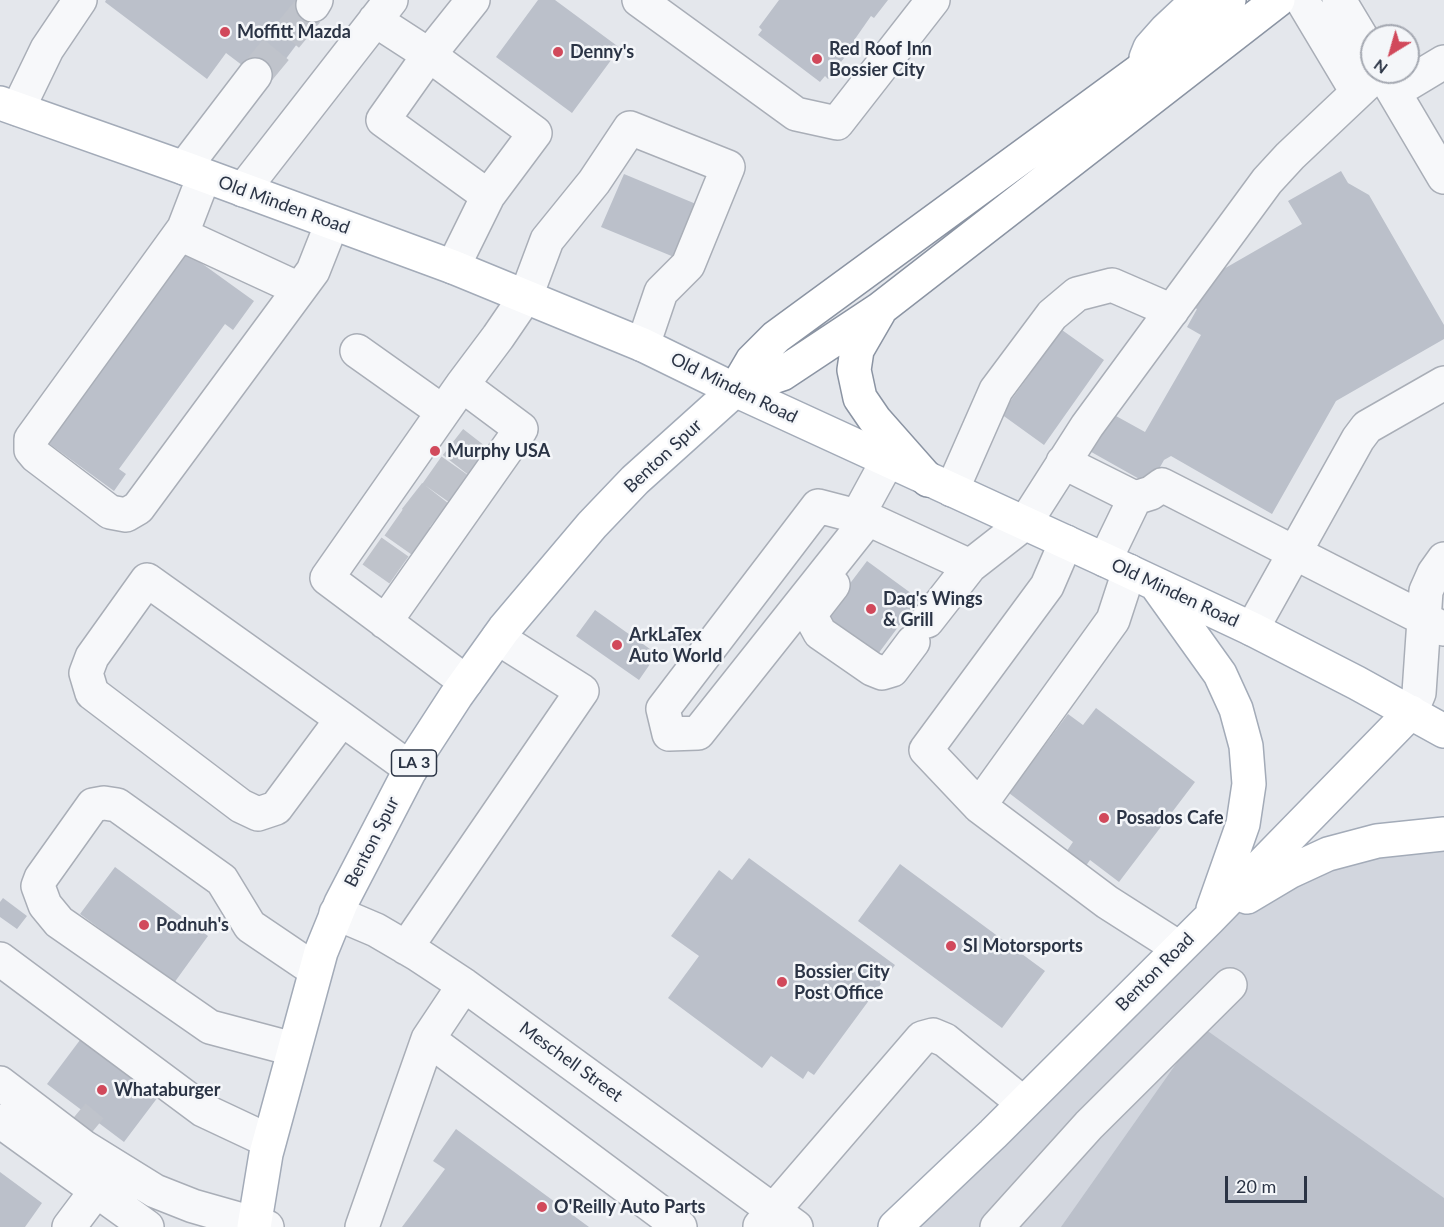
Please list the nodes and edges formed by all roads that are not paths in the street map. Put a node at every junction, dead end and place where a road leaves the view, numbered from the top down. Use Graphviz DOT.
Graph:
graph roads {
  1 [pos="80,0"];
  2 [pos="473,0"];
  3 [pos="639,0"];
  4 [pos="933,0"];
  5 [pos="1278,0"];
  6 [pos="1302,0"];
  7 [pos="1339,0"];
  8 [pos="383,10"];
  9 [pos="1206,16"];
  10 [pos="1360,35"];
  11 [pos="429,55"];
  12 [pos="1444,62"];
  13 [pos="1360,63"];
  14 [pos="1420,69"];
  15 [pos="255,75"];
  16 [pos="1376,84"];
  17 [pos="1379,84"];
  18 [pos="9,106"];
  19 [pos="194,172"];
  20 [pos="1444,177"];
  21 [pos="243,190"];
  22 [pos="488,196"];
  23 [pos="332,223"];
  24 [pos="180,234"];
  25 [pos="453,267"];
  26 [pos="299,289"];
  27 [pos="526,296"];
  28 [pos="880,309"];
  29 [pos="1172,311"];
  30 [pos="643,345"];
  31 [pos="357,351"];
  32 [pos="1444,383"];
  33 [pos="462,385"];
  34 [pos="735,390"];
  35 [pos="443,428"];
  36 [pos="888,460"];
  37 [pos="1063,462"];
  38 [pos="940,485"];
  39 [pos="1135,498"];
  40 [pos="868,520"];
  41 [pos="1025,523"];
  42 [pos="1066,542"];
  43 [pos="1295,553"];
  44 [pos="1444,560"];
  45 [pos="970,566"];
  46 [pos="1130,572"];
  47 [pos="801,620"];
  48 [pos="386,622"];
  49 [pos="1434,623"];
  50 [pos="1252,629"];
  51 [pos="498,638"];
  52 [pos="466,682"];
  53 [pos="1411,712"];
  54 [pos="342,719"];
  55 [pos="1444,731"];
  56 [pos="411,769"];
  57 [pos="979,806"];
  58 [pos="1444,834"];
  59 [pos="336,913"];
  60 [pos="1209,919"];
  61 [pos="406,948"];
  62 [pos="1179,948"];
  63 [pos="1,962"];
  64 [pos="315,970"];
  65 [pos="1230,985"];
  66 [pos="464,986"];
  67 [pos="428,1039"];
  68 [pos="293,1049"];
  69 [pos="0,1058"];
  70 [pos="0,1083"];
  71 [pos="1023,1103"];
  72 [pos="0,1121"];
  73 [pos="269,1141"];
  74 [pos="96,1191"];
  75 [pos="155,1191"];
  76 [pos="776,1221"];
  77 [pos="259,1226"];
  78 [pos="69,1227"];
  79 [pos="147,1227"];
  80 [pos="362,1227"];
  81 [pos="680,1227"];
  82 [pos="896,1227"];
  83 [pos="997,1227"];
  1 -- 18 [label="street"];
  2 -- 11 [label="street"];
  3 -- 4 [label="street"];
  5 -- 9 [label="main road"];
  6 -- 13 [label="street"];
  7 -- 10 [label="street"];
  8 -- 11 [label="street"];
  8 -- 21 [label="street"];
  9 -- 28 [label="main road"];
  9 -- 34 [label="main road"];
  11 -- 22 [label="street"];
  11 -- 22 [label="street"];
  12 -- 14 [label="street"];
  15 -- 19 [label="street"];
  16 -- 29 [label="street"];
  17 -- 20 [label="street"];
  18 -- 19 [label="main road, Old Minden Road"];
  19 -- 21 [label="main road, Old Minden Road"];
  19 -- 24 [label="street"];
  21 -- 23 [label="main road, Old Minden Road"];
  22 -- 25 [label="street"];
  23 -- 25 [label="main road, Old Minden Road"];
  23 -- 26 [label="street"];
  24 -- 26 [label="street"];
  24 -- 26 [label="street"];
  25 -- 27 [label="main road, Old Minden Road"];
  27 -- 30 [label="main road, Old Minden Road"];
  27 -- 30 [label="street"];
  27 -- 33 [label="street"];
  28 -- 34 [label="main road"];
  28 -- 38 [label="main road"];
  29 -- 37 [label="street"];
  29 -- 38 [label="street"];
  30 -- 34 [label="main road, Old Minden Road"];
  31 -- 35 [label="street"];
  32 -- 43 [label="street"];
  33 -- 35 [label="street"];
  33 -- 48 [label="street"];
  34 -- 36 [label="main road, Old Minden Road"];
  34 -- 51 [label="main road, Benton Spur / LA 3"];
  35 -- 48 [label="street"];
  36 -- 38 [label="main road, Old Minden Road"];
  36 -- 40 [label="street"];
  37 -- 39 [label="street"];
  37 -- 41 [label="street"];
  38 -- 41 [label="main road, Old Minden Road"];
  39 -- 43 [label="street"];
  39 -- 46 [label="street"];
  40 -- 45 [label="street"];
  40 -- 47 [label="street"];
  40 -- 47 [label="street"];
  41 -- 42 [label="main road, Old Minden Road"];
  41 -- 45 [label="street"];
  42 -- 46 [label="main road, Old Minden Road"];
  42 -- 57 [label="street"];
  43 -- 49 [label="street"];
  43 -- 50 [label="street"];
  44 -- 49 [label="street"];
  45 -- 47 [label="street"];
  46 -- 50 [label="main road, Old Minden Road"];
  46 -- 57 [label="street"];
  46 -- 60 [label="main road"];
  48 -- 52 [label="street"];
  49 -- 53 [label="street"];
  50 -- 53 [label="main road, Old Minden Road"];
  51 -- 52 [label="main road, Benton Spur / LA 3"];
  51 -- 61 [label="street"];
  52 -- 56 [label="main road, Benton Spur / LA 3"];
  53 -- 55 [label="main road, Old Minden Road"];
  53 -- 60 [label="main road, Benton Road"];
  54 -- 54 [label="street"];
  54 -- 56 [label="street"];
  56 -- 59 [label="main road, Benton Spur / LA 3"];
  57 -- 62 [label="street"];
  58 -- 60 [label="main road"];
  59 -- 61 [label="street, Meschell Street"];
  59 -- 64 [label="main road, Benton Spur / LA 3"];
  60 -- 62 [label="main road, Benton Road"];
  61 -- 66 [label="street, Meschell Street"];
  62 -- 71 [label="main road, Benton Road"];
  63 -- 73 [label="street"];
  64 -- 68 [label="main road, Benton Spur / LA 3"];
  64 -- 68 [label="street"];
  65 -- 83 [label="street"];
  66 -- 67 [label="street"];
  66 -- 76 [label="street, Meschell Street"];
  67 -- 80 [label="street"];
  67 -- 81 [label="street"];
  68 -- 73 [label="main road, Benton Spur / LA 3"];
  69 -- 75 [label="street"];
  70 -- 75 [label="street"];
  71 -- 76 [label="street"];
  71 -- 82 [label="main road, Benton Road"];
  72 -- 74 [label="street"];
  73 -- 77 [label="main road, Benton Spur / LA 3"];
  74 -- 78 [label="street"];
  74 -- 79 [label="street"];
  75 -- 77 [label="street"];
}
